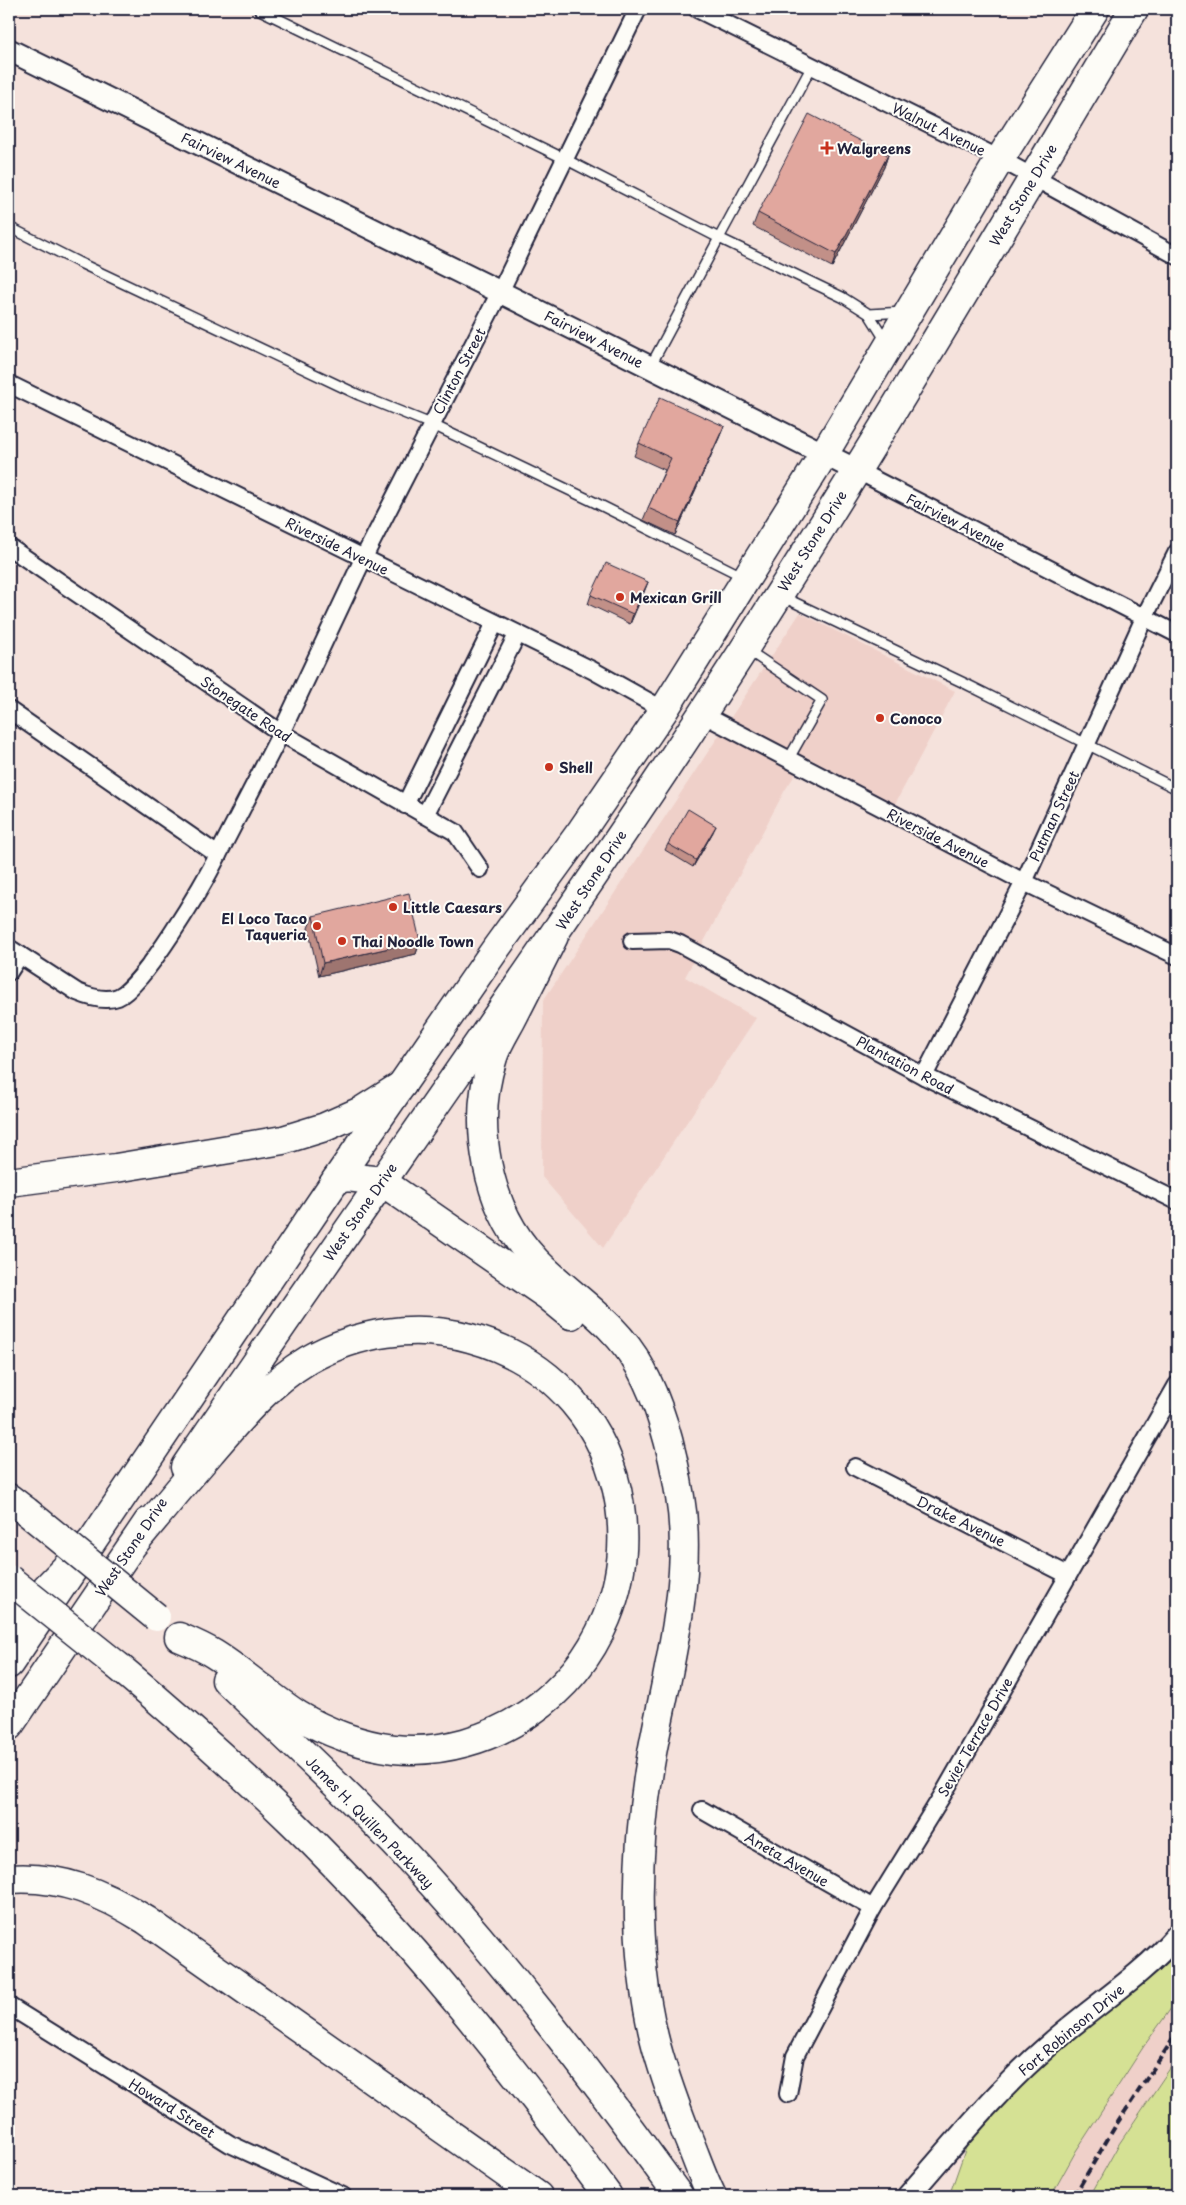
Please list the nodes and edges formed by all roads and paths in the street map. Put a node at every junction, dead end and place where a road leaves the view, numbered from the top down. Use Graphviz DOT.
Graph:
graph roads {
  1 [pos="258,9"];
  2 [pos="638,9"];
  3 [pos="697,9"];
  4 [pos="1095,9"];
  5 [pos="1134,9"];
  6 [pos="9,50"];
  7 [pos="812,66"];
  8 [pos="565,159"];
  9 [pos="1000,159"];
  10 [pos="1033,177"];
  11 [pos="9,227"];
  12 [pos="719,238"];
  13 [pos="1177,256"];
  14 [pos="500,292"];
  15 [pos="909,312"];
  16 [pos="869,314"];
  17 [pos="889,346"];
  18 [pos="649,367"];
  19 [pos="9,384"];
  20 [pos="431,424"];
  21 [pos="824,454"];
  22 [pos="856,470"];
  23 [pos="9,546"];
  24 [pos="1177,552"];
  25 [pos="362,559"];
  26 [pos="746,578"];
  27 [pos="779,595"];
  28 [pos="1144,618"];
  29 [pos="495,623"];
  30 [pos="1177,634"];
  31 [pos="517,635"];
  32 [pos="744,648"];
  33 [pos="9,710"];
  34 [pos="664,710"];
  35 [pos="702,714"];
  36 [pos="281,733"];
  37 [pos="1087,744"];
  38 [pos="788,760"];
  39 [pos="1177,789"];
  40 [pos="405,805"];
  41 [pos="424,815"];
  42 [pos="218,855"];
  43 [pos="480,869"];
  44 [pos="1024,882"];
  45 [pos="576,901"];
  46 [pos="554,936"];
  47 [pos="632,941"];
  48 [pos="14,952"];
  49 [pos="1177,956"];
  50 [pos="9,972"];
  51 [pos="924,1076"];
  52 [pos="402,1085"];
  53 [pos="336,1180"];
  54 [pos="9,1182"];
  55 [pos="381,1182"];
  56 [pos="1177,1201"];
  57 [pos="1177,1385"];
  58 [pos="660,1414"];
  59 [pos="854,1467"];
  60 [pos="17,1504"];
  61 [pos="135,1542"];
  62 [pos="90,1543"];
  63 [pos="1068,1575"];
  64 [pos="9,1579"];
  65 [pos="9,1626"];
  66 [pos="179,1637"];
  67 [pos="9,1664"];
  68 [pos="9,1726"];
  69 [pos="702,1810"];
  70 [pos="9,1879"];
  71 [pos="873,1908"];
  72 [pos="1177,1935"];
  73 [pos="9,2006"];
  74 [pos="788,2094"];
  75 [pos="344,2196"];
  76 [pos="538,2196"];
  77 [pos="608,2196"];
  78 [pos="679,2196"];
  79 [pos="712,2196"];
  80 [pos="908,2196"];
  1 -- 8 [label="lane"];
  2 -- 8 [label="street, Clinton Street"];
  3 -- 7 [label="street, Walnut Avenue"];
  4 -- 9 [label="highway"];
  5 -- 10 [label="highway, West Stone Drive"];
  6 -- 14 [label="street, Fairview Avenue"];
  7 -- 9 [label="street, Walnut Avenue"];
  7 -- 12 [label="lane"];
  8 -- 12 [label="lane"];
  8 -- 14 [label="street, Clinton Street"];
  9 -- 10 [label="street, Walnut Avenue"];
  9 -- 15 [label="highway"];
  10 -- 13 [label="street, Walnut Avenue"];
  10 -- 22 [label="highway, West Stone Drive"];
  11 -- 20 [label="lane"];
  12 -- 16 [label="lane"];
  12 -- 18 [label="lane"];
  14 -- 18 [label="street, Fairview Avenue"];
  14 -- 20 [label="street, Clinton Street"];
  15 -- 16 [label="lane"];
  15 -- 17 [label="highway"];
  16 -- 17 [label="lane"];
  17 -- 21 [label="highway"];
  18 -- 21 [label="street, Fairview Avenue"];
  19 -- 25 [label="street, Riverside Avenue"];
  20 -- 25 [label="street, Clinton Street"];
  20 -- 26 [label="lane"];
  21 -- 22 [label="street, Fairview Avenue"];
  21 -- 26 [label="highway"];
  22 -- 27 [label="highway, West Stone Drive"];
  22 -- 28 [label="street, Fairview Avenue"];
  23 -- 36 [label="street, Stonegate Road"];
  24 -- 28 [label="street, Putman Street"];
  25 -- 29 [label="street, Riverside Avenue"];
  25 -- 36 [label="street, Clinton Street"];
  26 -- 34 [label="highway"];
  26 -- 35 [label="highway"];
  27 -- 32 [label="highway, West Stone Drive"];
  27 -- 37 [label="lane"];
  28 -- 30 [label="street, Fairview Avenue"];
  28 -- 37 [label="street, Putman Street"];
  29 -- 31 [label="street, Riverside Avenue"];
  29 -- 40 [label="street"];
  31 -- 34 [label="street, Riverside Avenue"];
  31 -- 41 [label="street"];
  32 -- 35 [label="highway, West Stone Drive"];
  32 -- 38 [label="lane"];
  33 -- 42 [label="street"];
  34 -- 45 [label="highway"];
  34 -- 52 [label="highway"];
  35 -- 38 [label="street, Riverside Avenue"];
  35 -- 45 [label="highway, West Stone Drive"];
  36 -- 40 [label="street, Stonegate Road"];
  36 -- 42 [label="street, Clinton Street"];
  37 -- 39 [label="lane"];
  37 -- 44 [label="street, Putman Street"];
  38 -- 44 [label="street, Riverside Avenue"];
  40 -- 41 [label="street, Stonegate Road"];
  41 -- 43 [label="street, Stonegate Road"];
  42 -- 48 [label="street, Clinton Street"];
  44 -- 49 [label="street, Riverside Avenue"];
  44 -- 51 [label="street, Putman Street"];
  45 -- 46 [label="highway, West Stone Drive"];
  46 -- 55 [label="highway, West Stone Drive"];
  46 -- 58 [label="highway"];
  47 -- 51 [label="street, Plantation Road"];
  48 -- 50 [label="street"];
  51 -- 56 [label="street, Plantation Road"];
  52 -- 53 [label="highway"];
  52 -- 54 [label="highway"];
  53 -- 55 [label="highway"];
  53 -- 62 [label="highway"];
  55 -- 58 [label="highway"];
  55 -- 61 [label="highway, West Stone Drive"];
  57 -- 63 [label="street, Sevier Terrace Drive"];
  58 -- 79 [label="highway"];
  59 -- 63 [label="street, Drake Avenue"];
  60 -- 66 [label="highway, James H. Quillen Parkway, bridge"];
  61 -- 66 [label="highway"];
  61 -- 68 [label="highway, West Stone Drive"];
  62 -- 65 [label="highway"];
  62 -- 67 [label="highway"];
  63 -- 71 [label="street, Sevier Terrace Drive"];
  64 -- 77 [label="highway, bridge"];
  66 -- 78 [label="highway, James H. Quillen Parkway"];
  69 -- 71 [label="street, Aneta Avenue"];
  70 -- 76 [label="highway"];
  71 -- 74 [label="street, Sevier Terrace Drive"];
  72 -- 80 [label="street, Fort Robinson Drive"];
  73 -- 75 [label="street, Howard Street"];
}
